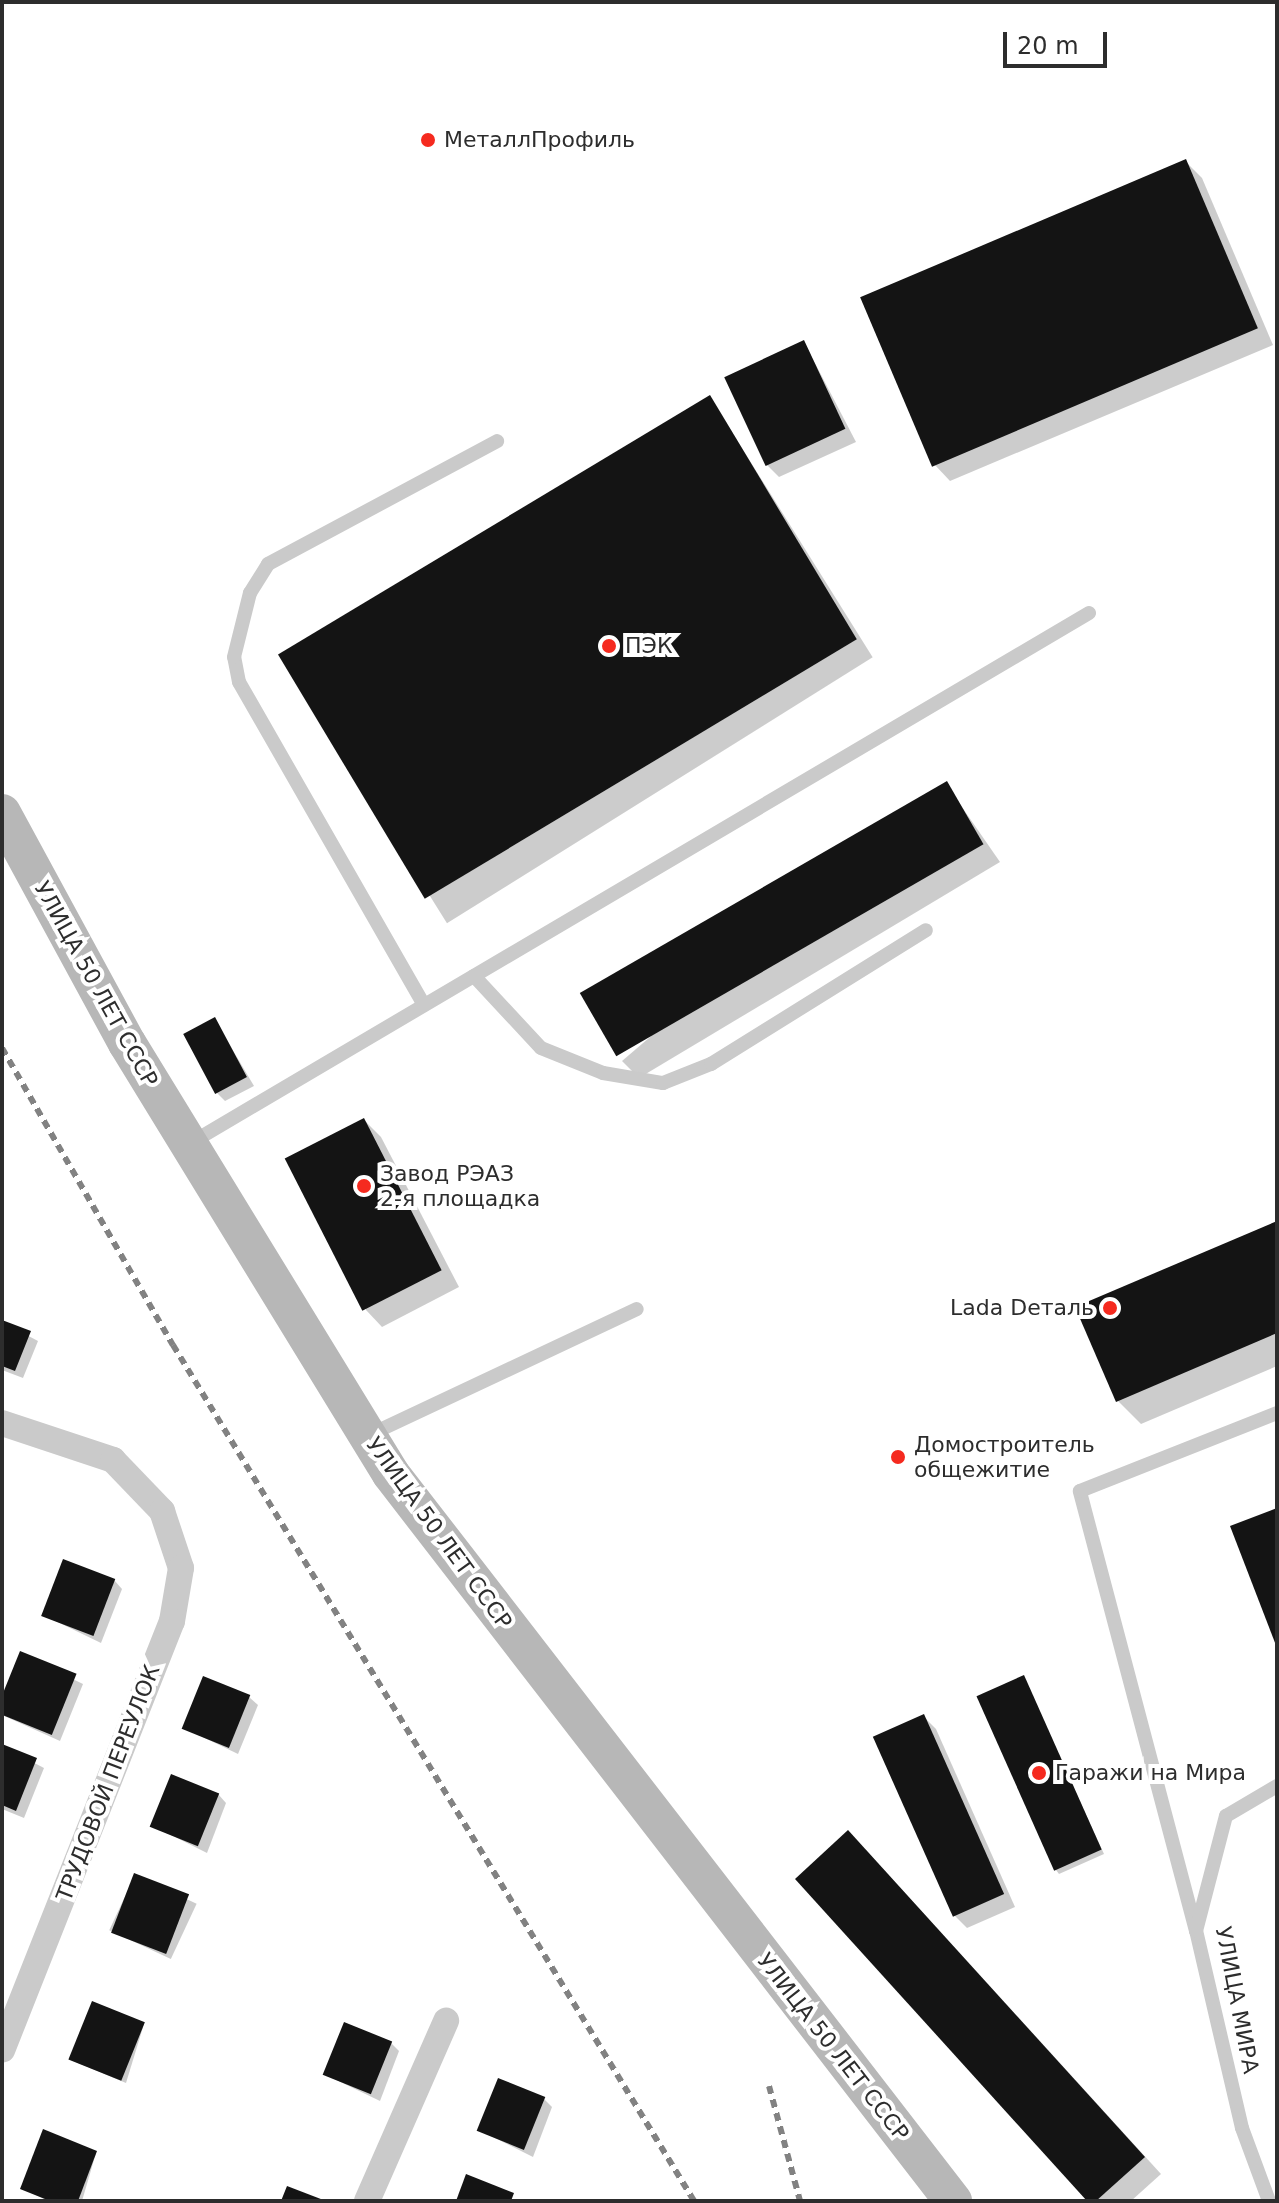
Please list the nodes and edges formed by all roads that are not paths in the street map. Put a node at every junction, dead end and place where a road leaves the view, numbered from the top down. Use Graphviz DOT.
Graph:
graph roads {
  1 [pos="497,441"];
  2 [pos="1089,613"];
  3 [pos="2,813"];
  4 [pos="926,930"];
  5 [pos="474,976"];
  6 [pos="424,1005"];
  7 [pos="188,1144"];
  8 [pos="637,1309"];
  9 [pos="1277,1413"];
  10 [pos="2,1423"];
  11 [pos="367,1436"];
  12 [pos="1277,1786"];
  13 [pos="1196,1931"];
  14 [pos="446,2021"];
  15 [pos="2,2050"];
  16 [pos="367,2201"];
  17 [pos="953,2201"];
  18 [pos="1269,2201"];
  1 -- 6 [label="lane"];
  2 -- 5 [label="lane"];
  3 -- 7 [label="street, УЛИЦА 50 ЛЕТ СССР"];
  4 -- 5 [label="lane"];
  5 -- 6 [label="lane"];
  6 -- 7 [label="lane"];
  7 -- 11 [label="street, УЛИЦА 50 ЛЕТ СССР"];
  8 -- 11 [label="lane"];
  9 -- 13 [label="lane"];
  10 -- 15 [label="street, ТРУДОВОЙ ПЕРЕУЛОК"];
  11 -- 17 [label="street, УЛИЦА 50 ЛЕТ СССР"];
  12 -- 13 [label="lane, УЛИЦА МИРА"];
  13 -- 18 [label="lane, УЛИЦА МИРА"];
  14 -- 16 [label="street"];
}
